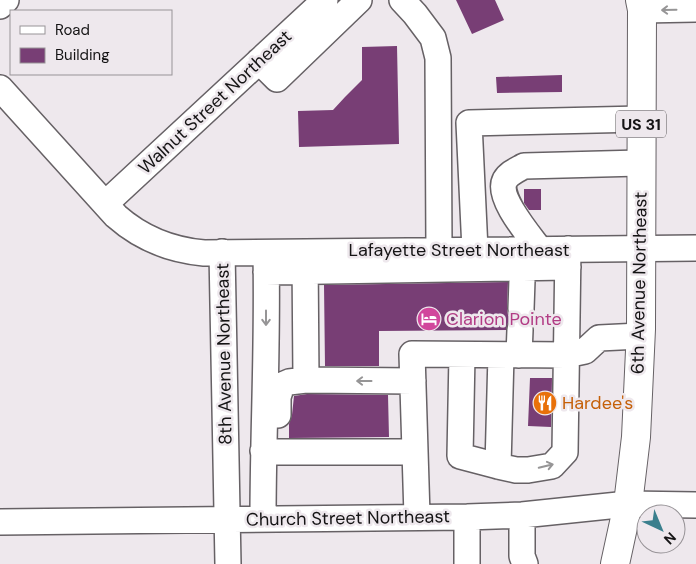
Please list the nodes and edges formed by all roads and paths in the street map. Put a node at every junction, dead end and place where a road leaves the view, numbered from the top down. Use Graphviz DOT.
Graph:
graph roads {
  1 [pos="6,0"];
  2 [pos="325,0"];
  3 [pos="359,0"];
  4 [pos="402,0"];
  5 [pos="641,5"];
  6 [pos="0,6"];
  7 [pos="696,9"];
  8 [pos="259,61"];
  9 [pos="0,88"];
  10 [pos="641,119"];
  11 [pos="640,163"];
  12 [pos="105,204"];
  13 [pos="696,248"];
  14 [pos="640,249"];
  15 [pos="439,250"];
  16 [pos="475,250"];
  17 [pos="222,252"];
  18 [pos="528,256"];
  19 [pos="568,258"];
  20 [pos="266,262"];
  21 [pos="305,262"];
  22 [pos="640,336"];
  23 [pos="462,354"];
  24 [pos="510,355"];
  25 [pos="566,355"];
  26 [pos="266,364"];
  27 [pos="306,371"];
  28 [pos="413,382"];
  29 [pos="270,451"];
  30 [pos="415,452"];
  31 [pos="498,466"];
  32 [pos="628,504"];
  33 [pos="696,504"];
  34 [pos="522,515"];
  35 [pos="417,516"];
  36 [pos="467,517"];
  37 [pos="263,519"];
  38 [pos="227,520"];
  39 [pos="0,522"];
  40 [pos="518,561"];
  41 [pos="228,564"];
  42 [pos="467,564"];
  43 [pos="615,564"];
  1 -- 6 [label="street"];
  2 -- 8 [label="street, Walnut Street Northeast"];
  3 -- 8 [label="street"];
  4 -- 15 [label="street"];
  7 -- 5 [label="street, one-way"];
  5 -- 10 [label="main road, 6th Avenue Northeast / US 31"];
  8 -- 12 [label="street, Walnut Street Northeast"];
  9 -- 12 [label="street, 8th Avenue Northeast"];
  10 -- 11 [label="main road, 6th Avenue Northeast / US 31"];
  10 -- 16 [label="street"];
  11 -- 14 [label="main road, 6th Avenue Northeast / US 31"];
  11 -- 18 [label="street"];
  12 -- 17 [label="street, 8th Avenue Northeast"];
  13 -- 14 [label="street, Lafayette Street Northeast"];
  14 -- 19 [label="street, Lafayette Street Northeast"];
  14 -- 22 [label="main road, 6th Avenue Northeast / US 31"];
  15 -- 16 [label="street, Lafayette Street Northeast"];
  15 -- 21 [label="street, Lafayette Street Northeast"];
  16 -- 18 [label="street, Lafayette Street Northeast"];
  17 -- 20 [label="street, Lafayette Street Northeast"];
  17 -- 38 [label="street, 8th Avenue Northeast"];
  18 -- 19 [label="street, Lafayette Street Northeast"];
  18 -- 21 [label="street"];
  18 -- 24 [label="street"];
  19 -- 25 [label="street"];
  20 -- 21 [label="street, Lafayette Street Northeast"];
  20 -- 26 [label="street, one-way"];
  21 -- 27 [label="street"];
  22 -- 25 [label="street"];
  22 -- 32 [label="main road, 6th Avenue Northeast / US 31"];
  23 -- 24 [label="street"];
  23 -- 28 [label="street"];
  23 -- 31 [label="street"];
  24 -- 25 [label="street"];
  24 -- 31 [label="street"];
  31 -- 25 [label="street, one-way"];
  26 -- 27 [label="street"];
  26 -- 29 [label="street"];
  28 -- 27 [label="street, one-way"];
  27 -- 29 [label="street"];
  28 -- 30 [label="street"];
  29 -- 30 [label="street"];
  29 -- 37 [label="street"];
  30 -- 35 [label="street"];
  32 -- 33 [label="street, Church Street Northeast"];
  32 -- 34 [label="street, Church Street Northeast"];
  32 -- 43 [label="main road, 6th Avenue Northeast / US 31"];
  34 -- 36 [label="street, Church Street Northeast"];
  34 -- 40 [label="street"];
  35 -- 36 [label="street, Church Street Northeast"];
  35 -- 37 [label="street, Church Street Northeast"];
  36 -- 42 [label="street"];
  37 -- 38 [label="street, Church Street Northeast"];
  38 -- 39 [label="street, Church Street Northeast"];
  38 -- 41 [label="street, 8th Avenue Northeast"];
}
